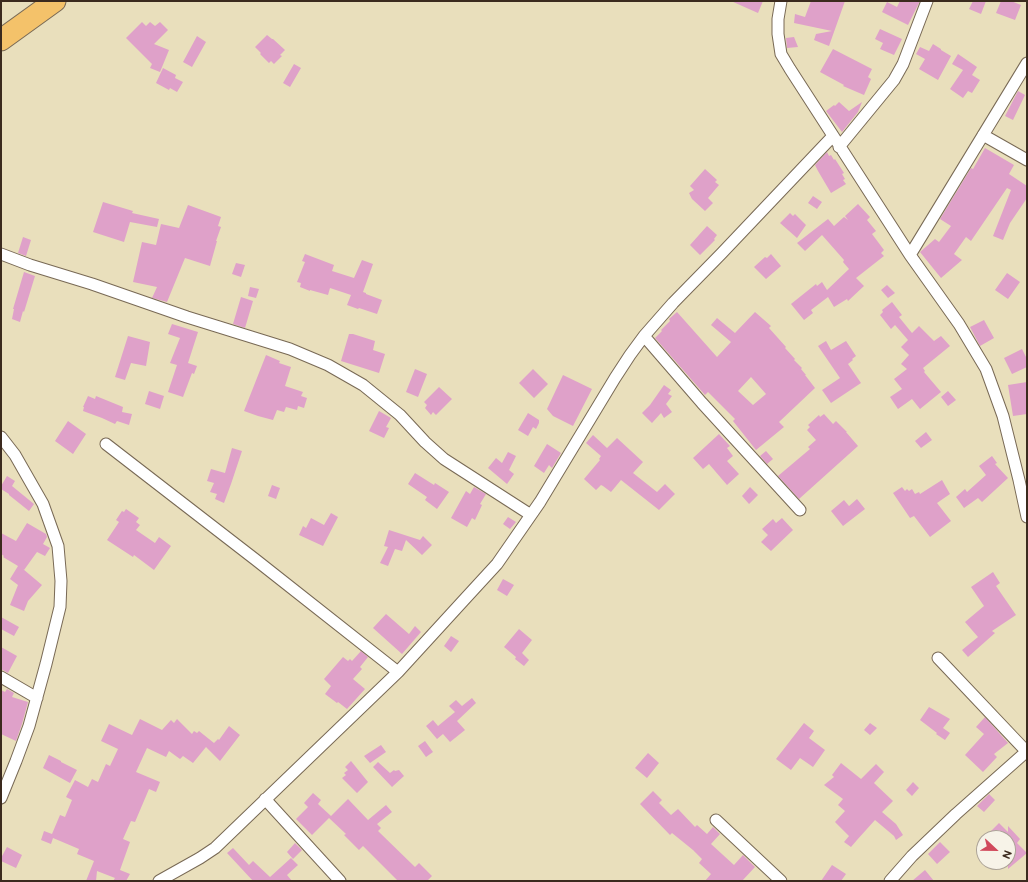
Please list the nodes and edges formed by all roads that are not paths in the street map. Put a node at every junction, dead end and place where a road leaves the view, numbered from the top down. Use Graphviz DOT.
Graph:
graph roads {
  1 [pos="54,1"];
  2 [pos="781,1"];
  3 [pos="927,1"];
  4 [pos="1,40"];
  5 [pos="1027,62"];
  6 [pos="984,135"];
  7 [pos="833,136"];
  8 [pos="840,147"];
  9 [pos="1027,160"];
  10 [pos="1,254"];
  11 [pos="910,255"];
  12 [pos="644,336"];
  13 [pos="1,437"];
  14 [pos="106,444"];
  15 [pos="800,510"];
  16 [pos="531,515"];
  17 [pos="1027,517"];
  18 [pos="938,658"];
  19 [pos="398,672"];
  20 [pos="1,677"];
  21 [pos="37,698"];
  22 [pos="1027,751"];
  23 [pos="1,798"];
  24 [pos="265,799"];
  25 [pos="716,820"];
  26 [pos="159,881"];
  27 [pos="340,881"];
  28 [pos="782,881"];
  29 [pos="890,881"];
  1 -- 4 [label="highway"];
  2 -- 7 [label="street"];
  3 -- 8 [label="street"];
  5 -- 6 [label="street"];
  6 -- 9 [label="street"];
  6 -- 11 [label="street"];
  7 -- 8 [label="street"];
  7 -- 12 [label="street"];
  8 -- 11 [label="street"];
  10 -- 16 [label="street"];
  11 -- 17 [label="street"];
  12 -- 15 [label="street"];
  12 -- 16 [label="street"];
  13 -- 21 [label="street"];
  14 -- 19 [label="street"];
  16 -- 19 [label="street"];
  18 -- 22 [label="street"];
  19 -- 24 [label="street"];
  20 -- 21 [label="street"];
  21 -- 23 [label="street"];
  22 -- 29 [label="street"];
  24 -- 26 [label="street"];
  24 -- 27 [label="street"];
  25 -- 28 [label="street"];
}
